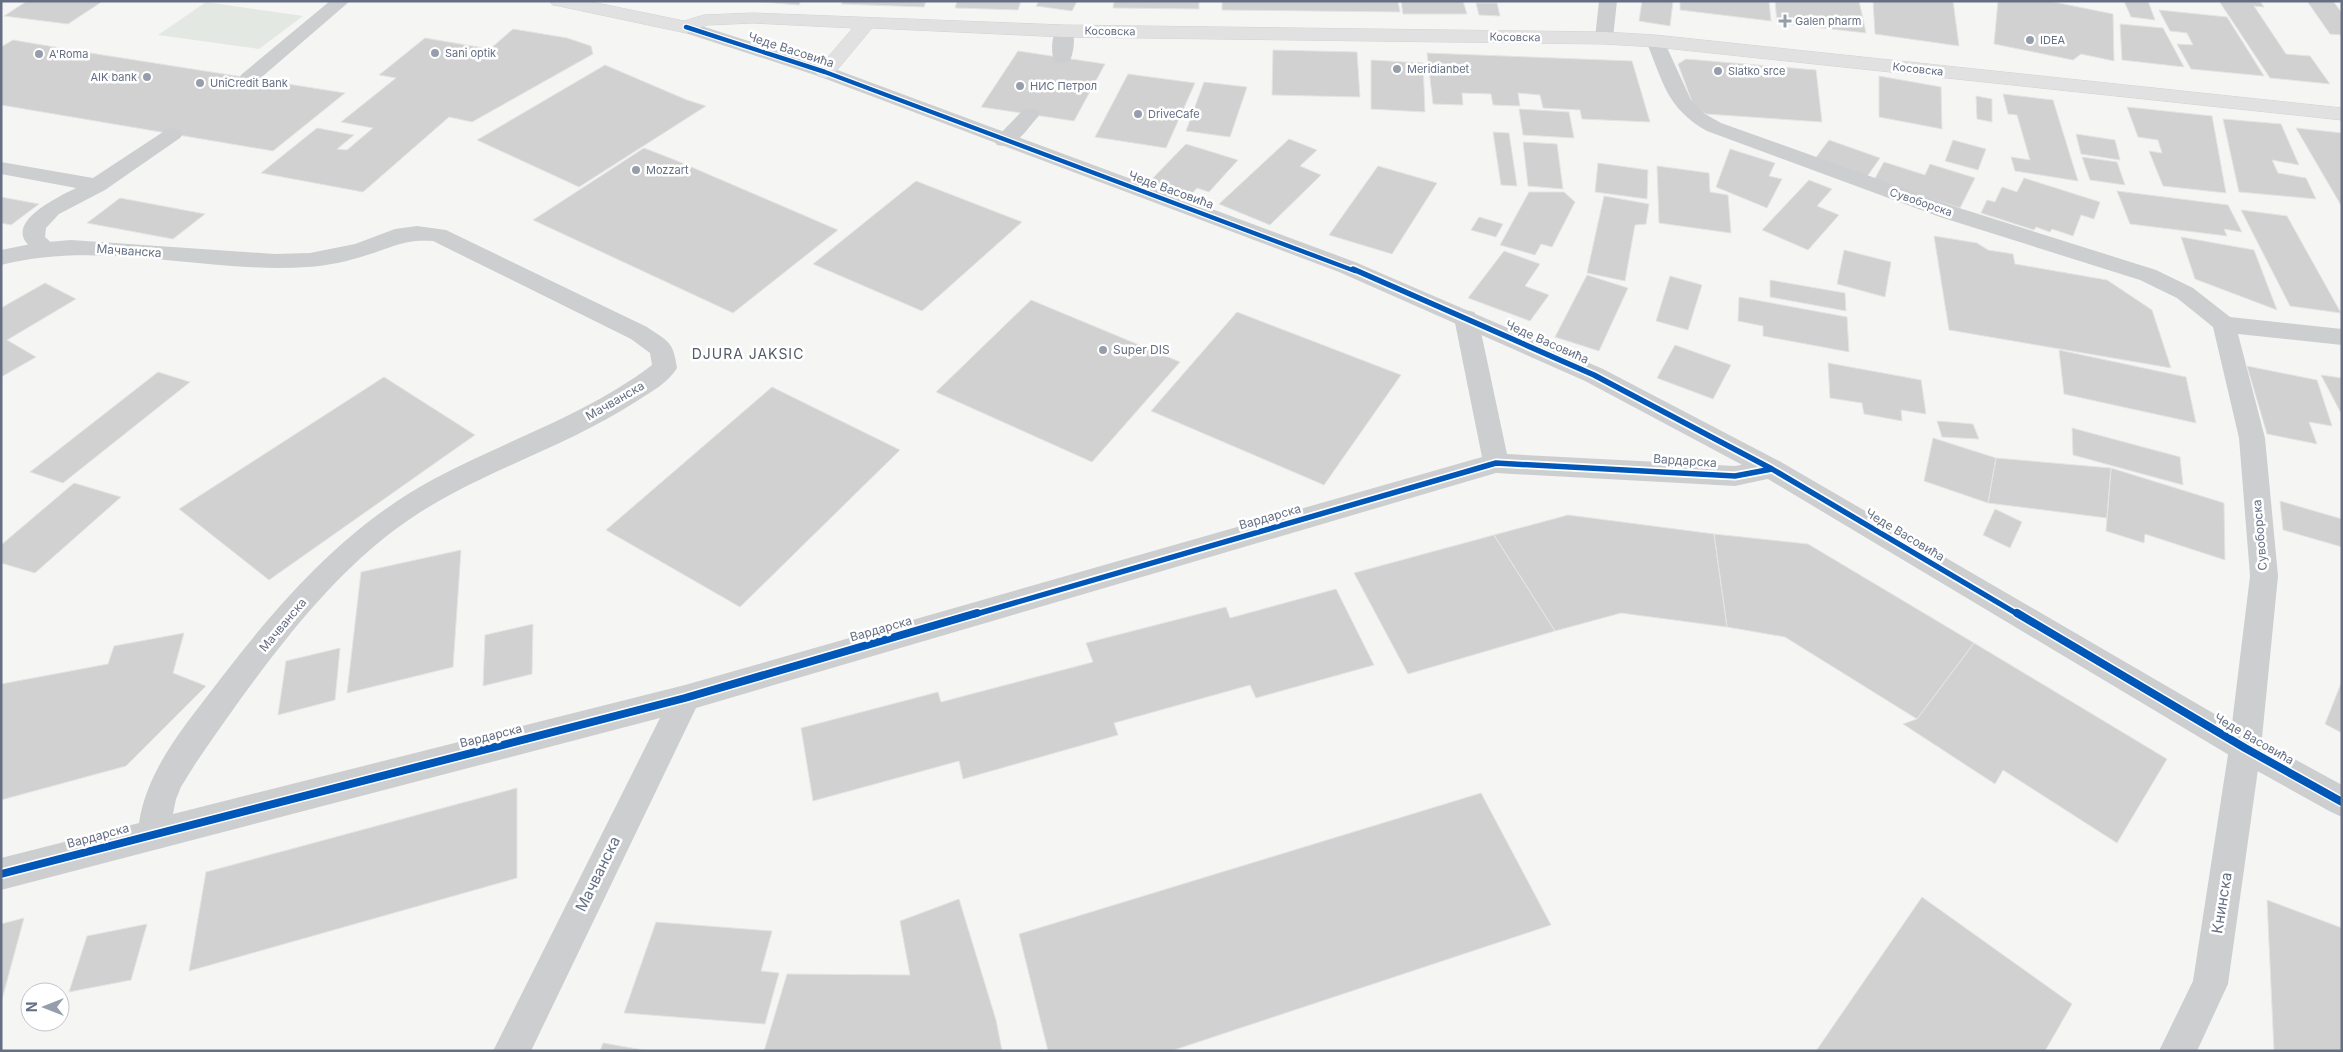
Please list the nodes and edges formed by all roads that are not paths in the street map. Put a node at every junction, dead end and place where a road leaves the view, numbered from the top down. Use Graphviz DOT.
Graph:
graph roads {
  1 [pos="341,1"];
  2 [pos="559,1"];
  3 [pos="1608,1"];
  4 [pos="867,23"];
  5 [pos="686,27"];
  6 [pos="1064,31"];
  7 [pos="1604,38"];
  8 [pos="1655,41"];
  9 [pos="1062,58"];
  10 [pos="825,72"];
  11 [pos="249,78"];
  12 [pos="1030,114"];
  13 [pos="2342,114"];
  14 [pos="173,134"];
  15 [pos="1004,141"];
  16 [pos="1,168"];
  17 [pos="97,185"];
  18 [pos="46,248"];
  19 [pos="1,258"];
  20 [pos="1466,318"];
  21 [pos="2224,324"];
  22 [pos="2342,337"];
  23 [pos="1496,463"];
  24 [pos="1772,469"];
  25 [pos="685,698"];
  26 [pos="2245,748"];
  27 [pos="2342,802"];
  28 [pos="154,833"];
  29 [pos="1,874"];
  30 [pos="511,1051"];
  31 [pos="2177,1051"];
  1 -- 11 [label="street"];
  2 -- 5 [label="main road"];
  3 -- 7 [label="street"];
  4 -- 5 [label="main road, Косовска"];
  4 -- 6 [label="main road, Косовска"];
  4 -- 10 [label="main road"];
  5 -- 10 [label="street, Чеде Васовића"];
  6 -- 7 [label="main road, Косовска"];
  6 -- 9 [label="street"];
  7 -- 8 [label="main road, Косовска"];
  8 -- 13 [label="main road, Косовска"];
  8 -- 21 [label="street, Сувоборска"];
  10 -- 15 [label="street, Чеде Васовића"];
  12 -- 15 [label="street"];
  14 -- 17 [label="street"];
  15 -- 20 [label="street, Чеде Васовића"];
  16 -- 17 [label="street"];
  17 -- 18 [label="street"];
  18 -- 19 [label="street, Мачванска"];
  18 -- 28 [label="street, Мачванска"];
  20 -- 23 [label="street"];
  20 -- 24 [label="street, Чеде Васовића"];
  21 -- 22 [label="street"];
  21 -- 26 [label="street, Сувоборска"];
  23 -- 24 [label="street, Вардарска"];
  23 -- 25 [label="street, Вардарска"];
  24 -- 26 [label="street, Чеде Васовића"];
  25 -- 28 [label="street, Вардарска"];
  25 -- 30 [label="street, Мачванска"];
  26 -- 27 [label="street, Чеде Васовића"];
  26 -- 31 [label="street, Книнска"];
  28 -- 29 [label="street, Вардарска"];
}
